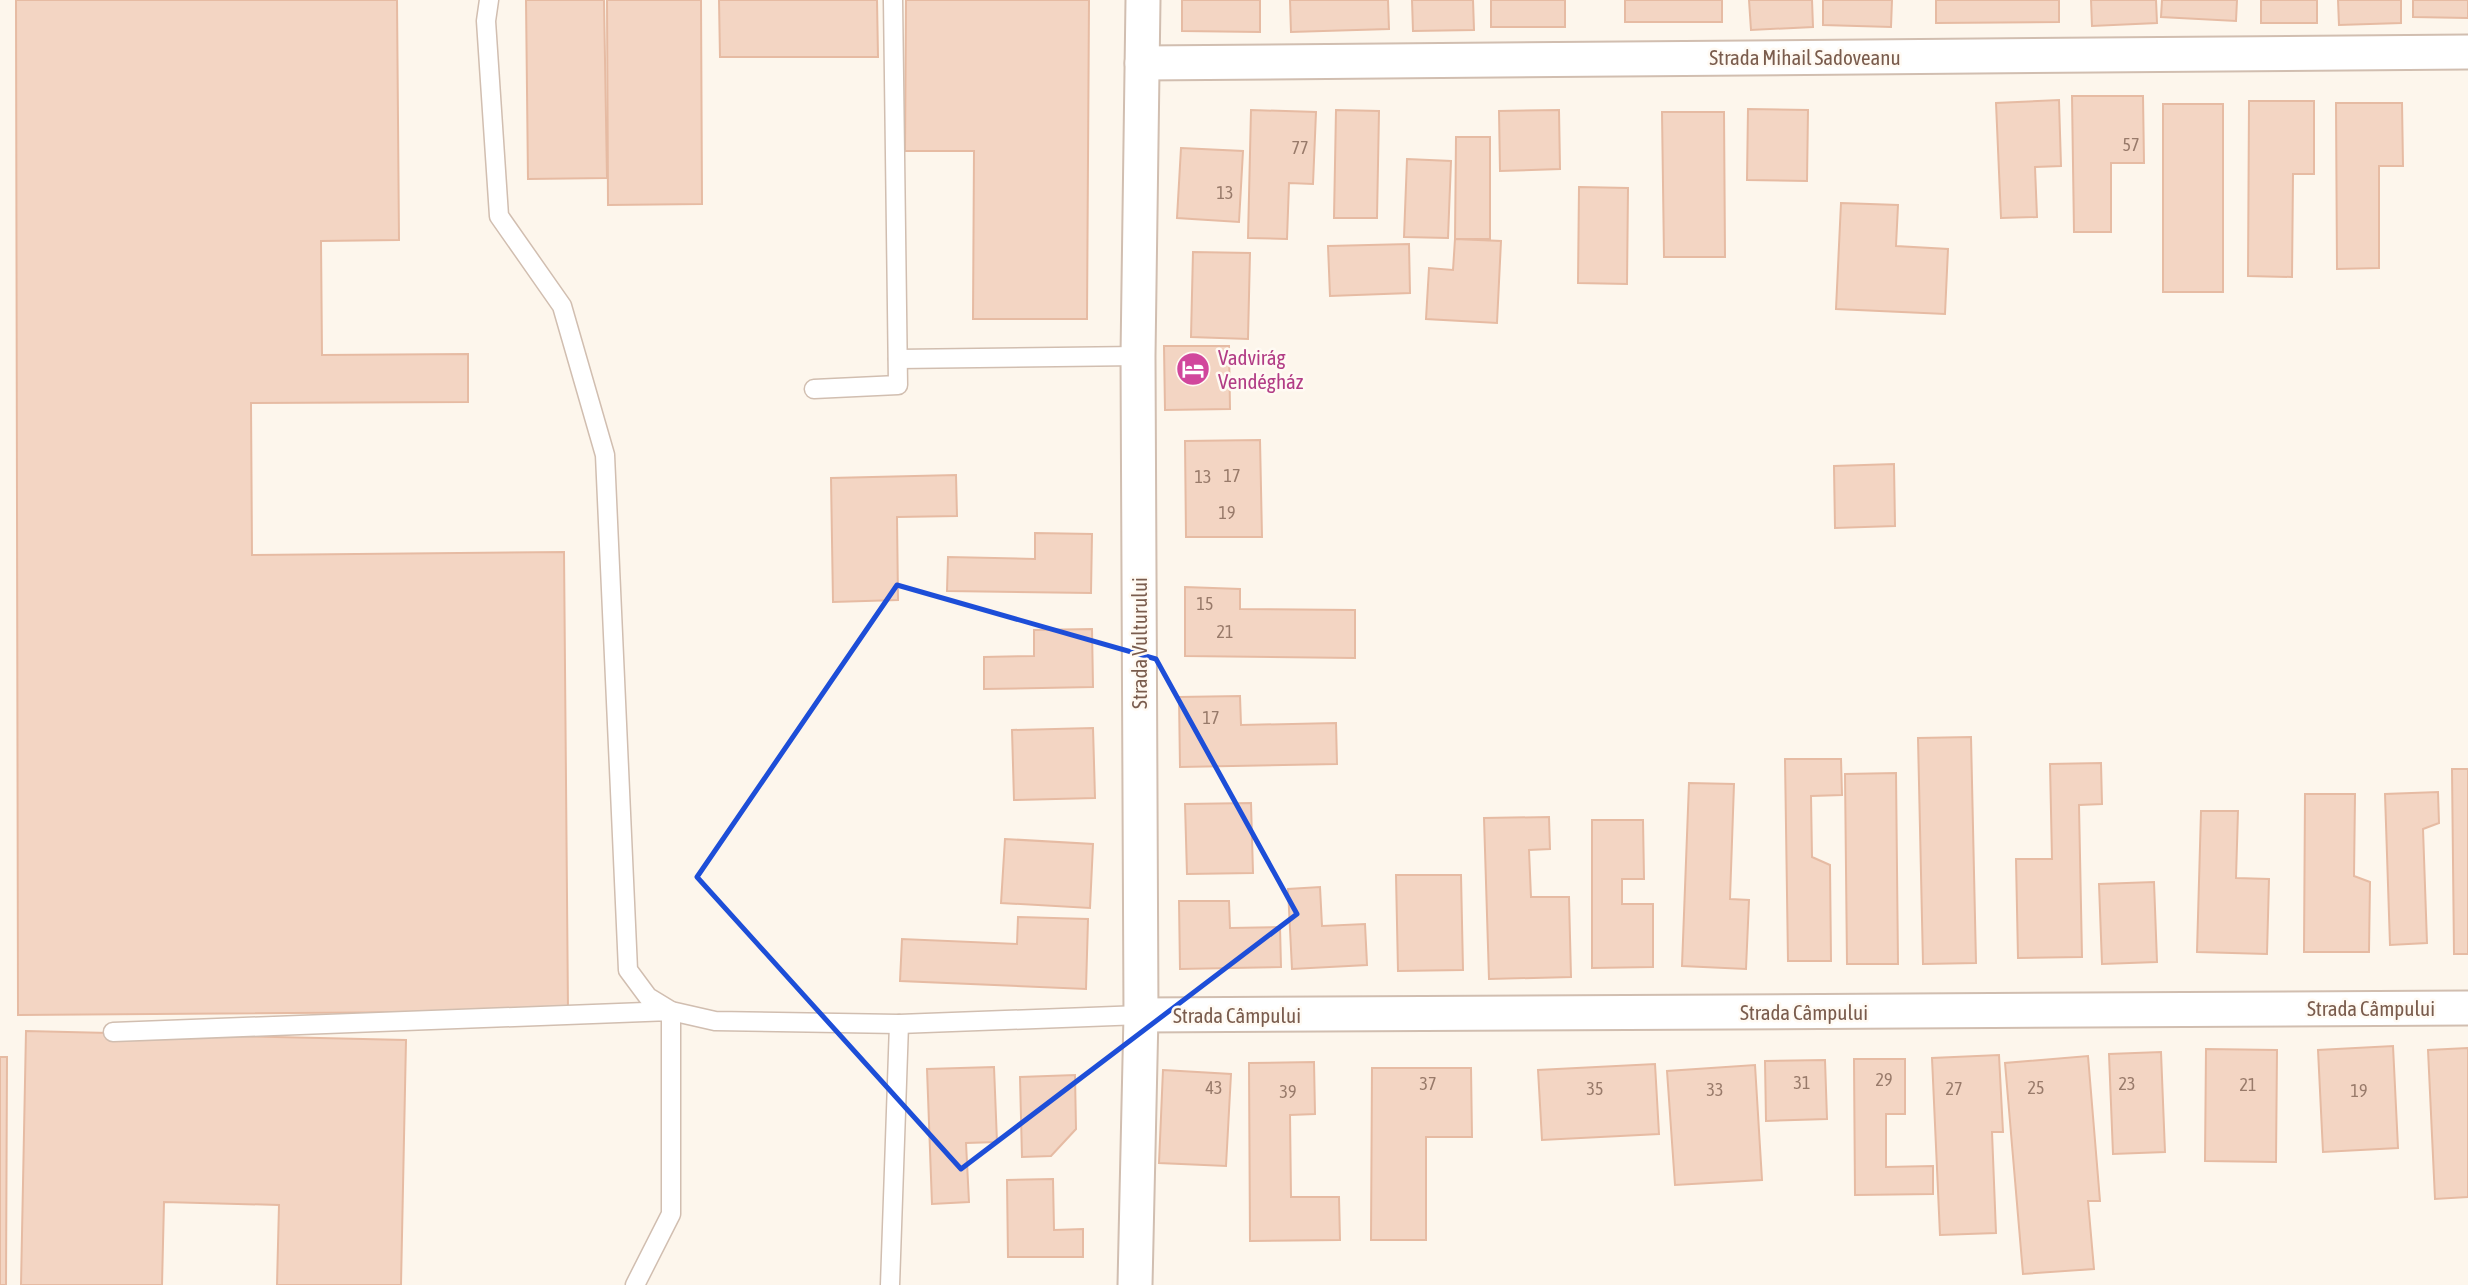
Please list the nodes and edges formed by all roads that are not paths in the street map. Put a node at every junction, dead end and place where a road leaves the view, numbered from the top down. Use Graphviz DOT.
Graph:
graph roads {
  1 [pos="489,0"];
  2 [pos="893,0"];
  3 [pos="1143,0"];
  4 [pos="2468,52"];
  5 [pos="1142,63"];
  6 [pos="1138,356"];
  7 [pos="898,359"];
  8 [pos="814,389"];
  9 [pos="2468,1008"];
  10 [pos="671,1011"];
  11 [pos="1141,1016"];
  12 [pos="900,1024"];
  13 [pos="113,1032"];
  14 [pos="635,1285"];
  15 [pos="890,1285"];
  16 [pos="1135,1285"];
  1 -- 10 [label="lane"];
  2 -- 7 [label="lane"];
  3 -- 5 [label="street, Strada Vulturului"];
  4 -- 5 [label="street, Strada Mihail Sadoveanu"];
  5 -- 6 [label="street, Strada Vulturului"];
  6 -- 7 [label="lane"];
  6 -- 11 [label="street, Strada Vulturului"];
  7 -- 8 [label="lane"];
  9 -- 11 [label="street, Strada Câmpului"];
  10 -- 12 [label="lane"];
  10 -- 13 [label="lane"];
  10 -- 14 [label="lane"];
  11 -- 12 [label="lane"];
  11 -- 16 [label="street, Strada Vulturului"];
  12 -- 15 [label="lane"];
}
